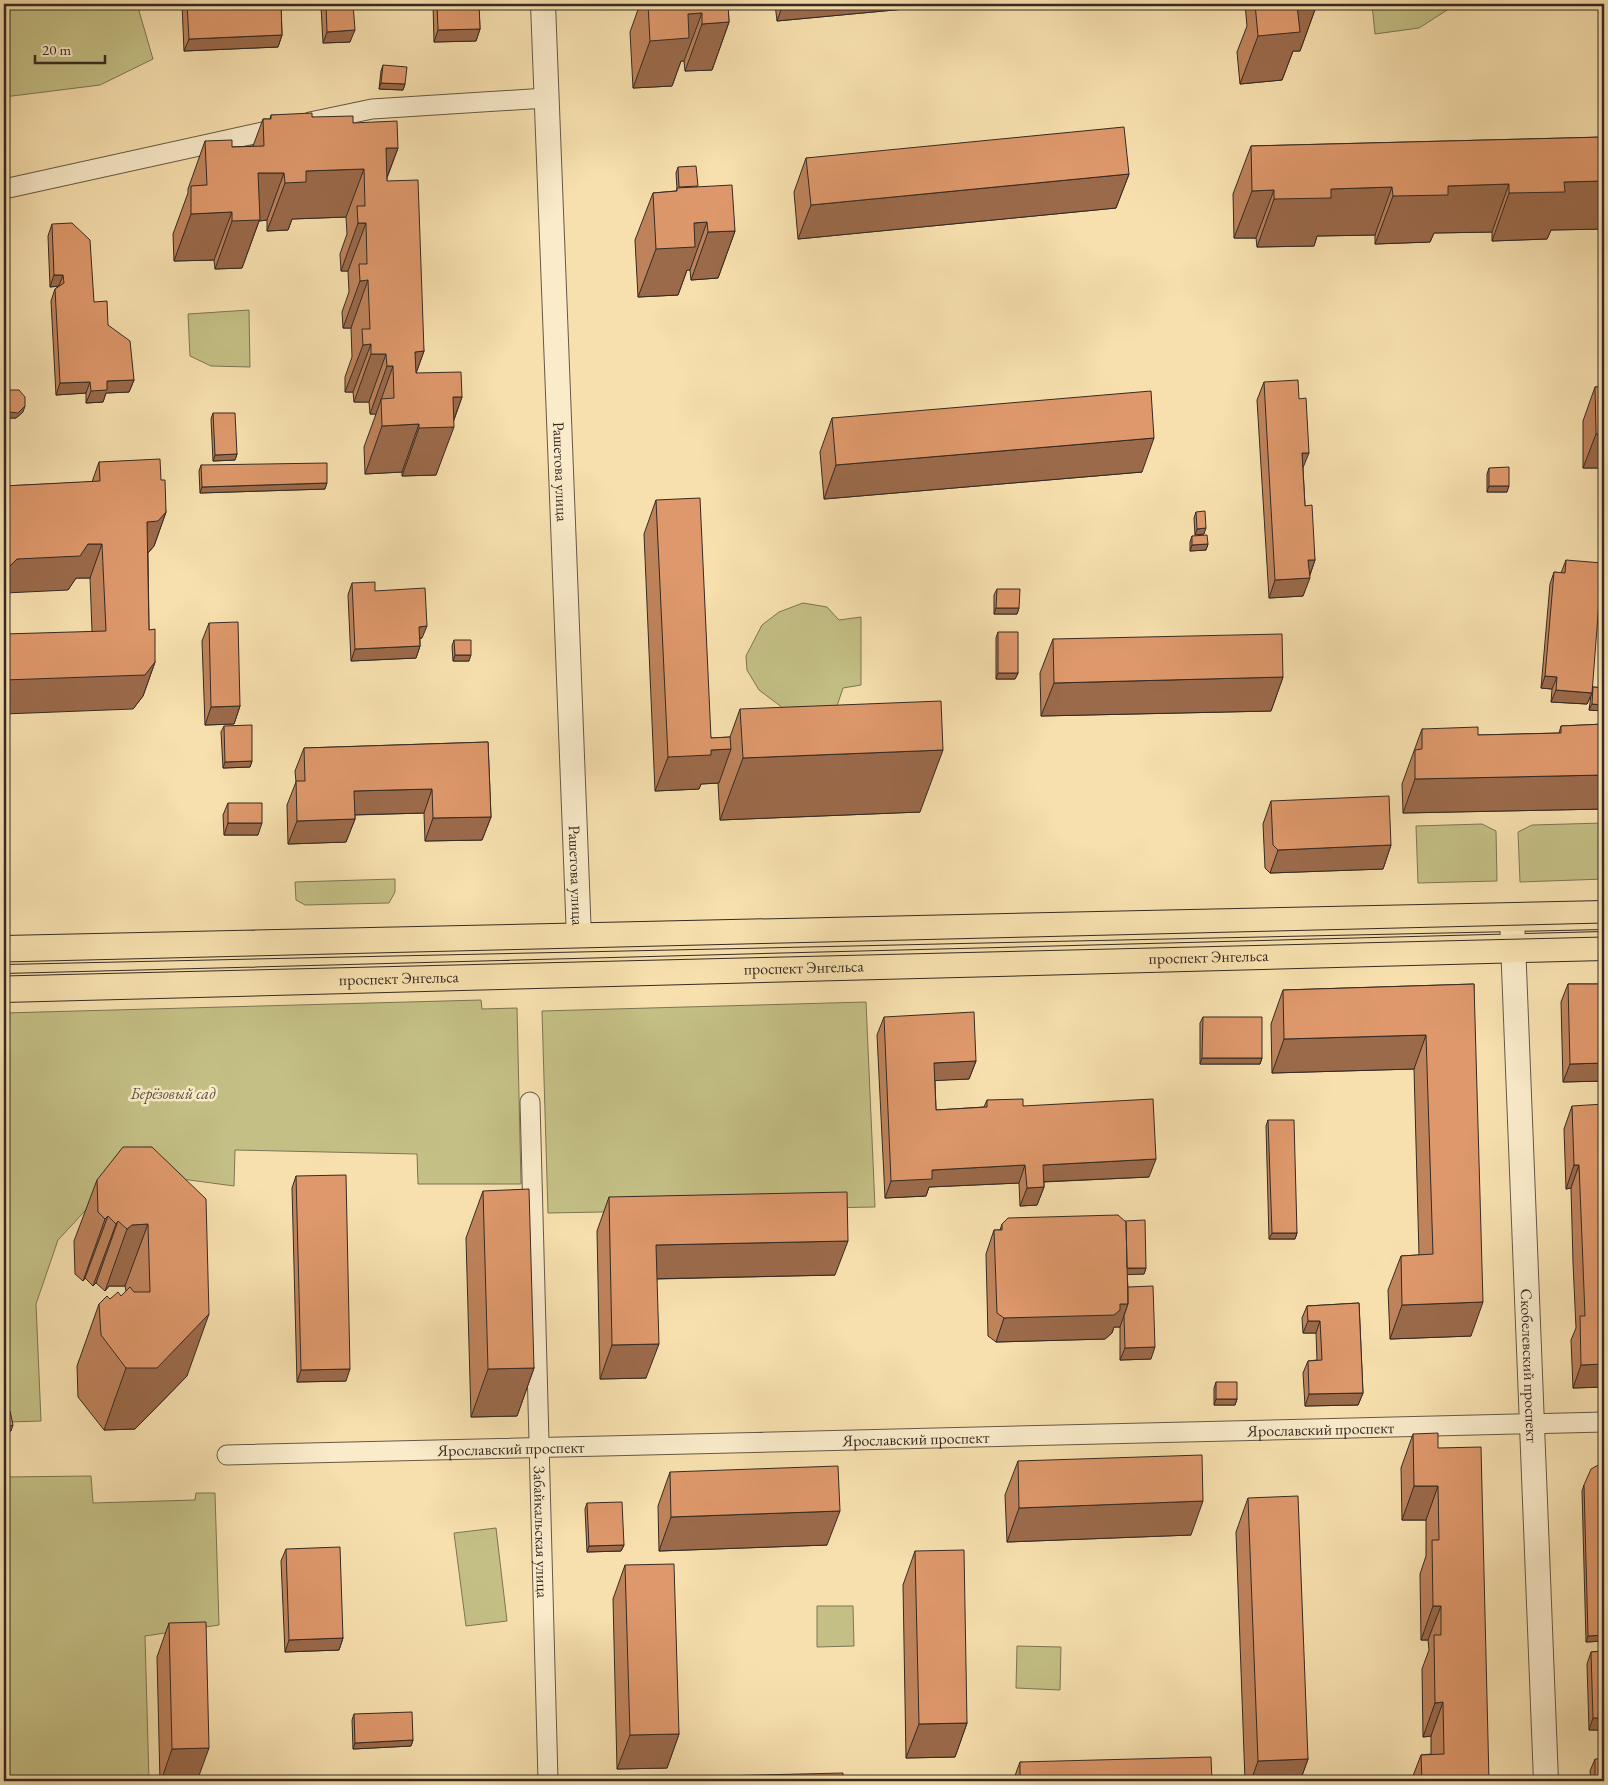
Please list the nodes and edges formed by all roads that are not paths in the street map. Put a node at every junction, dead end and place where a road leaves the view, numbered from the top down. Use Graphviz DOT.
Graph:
graph roads {
  1 [pos="543,4"];
  2 [pos="546,98"];
  3 [pos="4,189"];
  4 [pos="1604,915"];
  5 [pos="1512,917"];
  6 [pos="579,938"];
  7 [pos="1604,946"];
  8 [pos="1514,949"];
  9 [pos="4,950"];
  10 [pos="580,973"];
  11 [pos="4,988"];
  12 [pos="530,1102"];
  13 [pos="1604,1422"];
  14 [pos="1533,1424"];
  15 [pos="540,1447"];
  16 [pos="227,1455"];
  17 [pos="548,1781"];
  18 [pos="1546,1781"];
  1 -- 2 [label="street, Рашетова улица"];
  2 -- 3 [label="street"];
  2 -- 6 [label="street, Рашетова улица"];
  4 -- 5 [label="main road, проспект Энгельса"];
  5 -- 6 [label="main road, проспект Энгельса"];
  5 -- 8 [label="street, Скобелевский проспект"];
  6 -- 9 [label="main road, проспект Энгельса"];
  6 -- 10 [label="main road"];
  7 -- 8 [label="main road, проспект Энгельса"];
  8 -- 10 [label="main road, проспект Энгельса"];
  8 -- 14 [label="street, Скобелевский проспект"];
  10 -- 11 [label="main road, проспект Энгельса"];
  12 -- 15 [label="street, Забайкальская улица"];
  13 -- 14 [label="street, Ярославский проспект"];
  14 -- 15 [label="street, Ярославский проспект"];
  14 -- 18 [label="street, Скобелевский проспект"];
  15 -- 16 [label="street, Ярославский проспект"];
  15 -- 17 [label="street, Забайкальская улица"];
}
